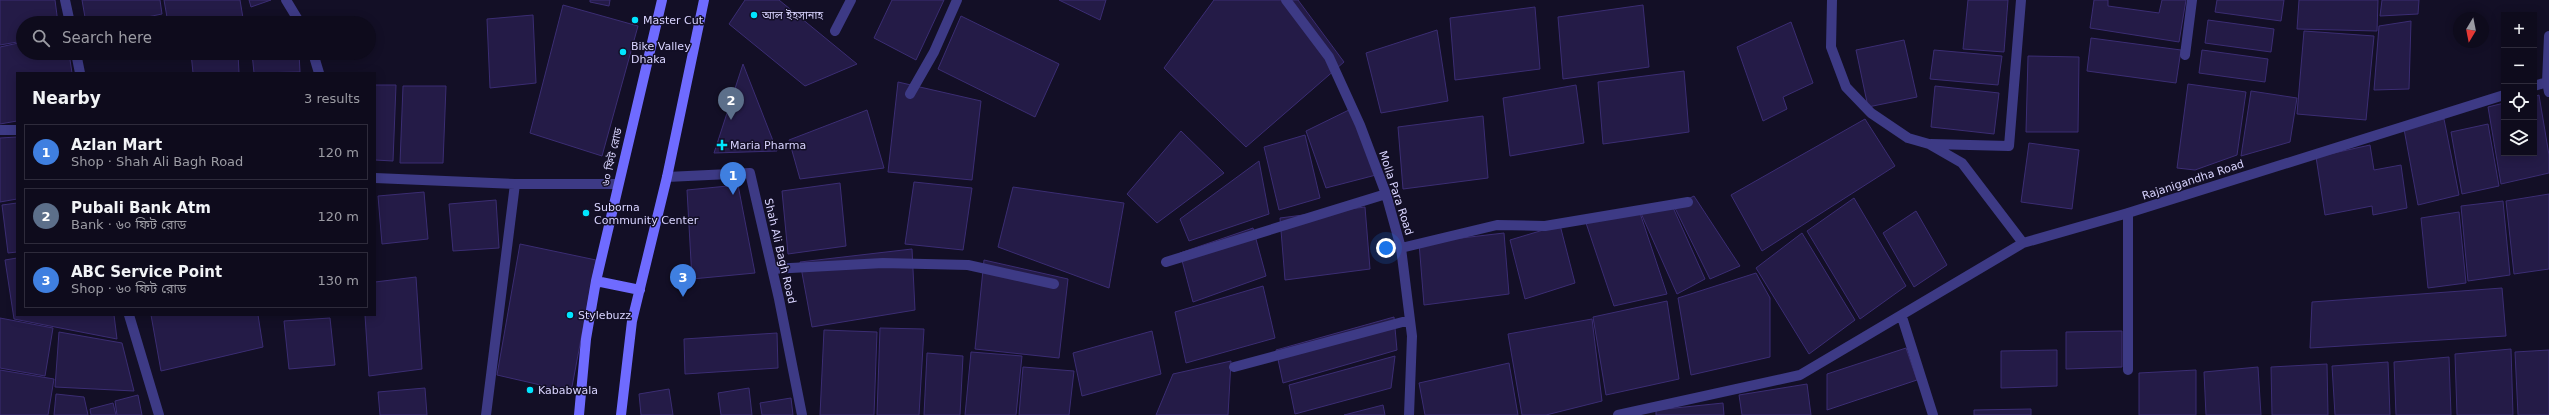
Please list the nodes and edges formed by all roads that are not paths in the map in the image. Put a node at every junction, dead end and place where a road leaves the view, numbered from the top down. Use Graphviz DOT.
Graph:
graph roads {
  1 [pos="65,0"];
  2 [pos="286,0"];
  3 [pos="662,0"];
  4 [pos="704,0"];
  5 [pos="851,0"];
  6 [pos="957,0"];
  7 [pos="1286,0"];
  8 [pos="1832,0"];
  9 [pos="2021,0"];
  10 [pos="2192,0"];
  11 [pos="68,16"];
  12 [pos="296,16"];
  13 [pos="835,30"];
  14 [pos="2549,36"];
  15 [pos="2185,56"];
  16 [pos="77,60"];
  17 [pos="315,60"];
  18 [pos="80,72"];
  19 [pos="319,72"];
  20 [pos="2537,86"];
  21 [pos="2548,87"];
  22 [pos="910,94"];
  23 [pos="2501,96"];
  24 [pos="0,130"];
  25 [pos="16,130"];
  26 [pos="1929,144"];
  27 [pos="667,177"];
  28 [pos="376,178"];
  29 [pos="515,184"];
  30 [pos="618,184"];
  31 [pos="1386,194"];
  32 [pos="1688,202"];
  33 [pos="2128,213"];
  34 [pos="2023,243"];
  35 [pos="1401,248"];
  36 [pos="1166,262"];
  37 [pos="772,269"];
  38 [pos="596,281"];
  39 [pos="1054,284"];
  40 [pos="640,290"];
  41 [pos="129,316"];
  42 [pos="1902,317"];
  43 [pos="1410,320"];
  44 [pos="1234,367"];
  45 [pos="2128,370"];
  46 [pos="159,415"];
  47 [pos="486,415"];
  48 [pos="579,415"];
  49 [pos="621,415"];
  50 [pos="802,415"];
  51 [pos="1409,415"];
  52 [pos="1618,415"];
  53 [pos="1933,415"];
  1 -- 11 [label="street"];
  2 -- 12 [label="street"];
  3 -- 30 [label="street, ৬০ ফিট রোড"];
  4 -- 27 [label="street"];
  5 -- 13 [label="street"];
  6 -- 22 [label="street"];
  7 -- 31 [label="street, Molla Para Road"];
  8 -- 26 [label="street"];
  9 -- 26 [label="street"];
  10 -- 15 [label="street"];
  14 -- 21 [label="street"];
  16 -- 18 [label="street"];
  17 -- 19 [label="street"];
  20 -- 21 [label="street"];
  23 -- 33 [label="street, Rajanigandha Road"];
  24 -- 25 [label="street"];
  26 -- 34 [label="street"];
  27 -- 37 [label="street, Shah Ali Bagh Road"];
  27 -- 40 [label="street"];
  28 -- 29 [label="street"];
  29 -- 30 [label="street"];
  29 -- 47 [label="street"];
  30 -- 38 [label="street, ৬০ ফিট রোড"];
  31 -- 35 [label="street, Molla Para Road"];
  31 -- 36 [label="street"];
  32 -- 35 [label="street"];
  33 -- 34 [label="street, Rajanigandha Road"];
  33 -- 45 [label="street"];
  34 -- 42 [label="street, Rajanigandha Road"];
  35 -- 43 [label="street, Molla Para Road"];
  37 -- 39 [label="street"];
  37 -- 50 [label="street, Shah Ali Bagh Road"];
  38 -- 40 [label="street"];
  38 -- 48 [label="street, ৬০ ফিট রোড"];
  40 -- 49 [label="street"];
  41 -- 46 [label="street"];
  42 -- 52 [label="street, Rajanigandha Road"];
  42 -- 53 [label="street"];
  43 -- 44 [label="street"];
  43 -- 51 [label="street, Molla Para Road"];
}
